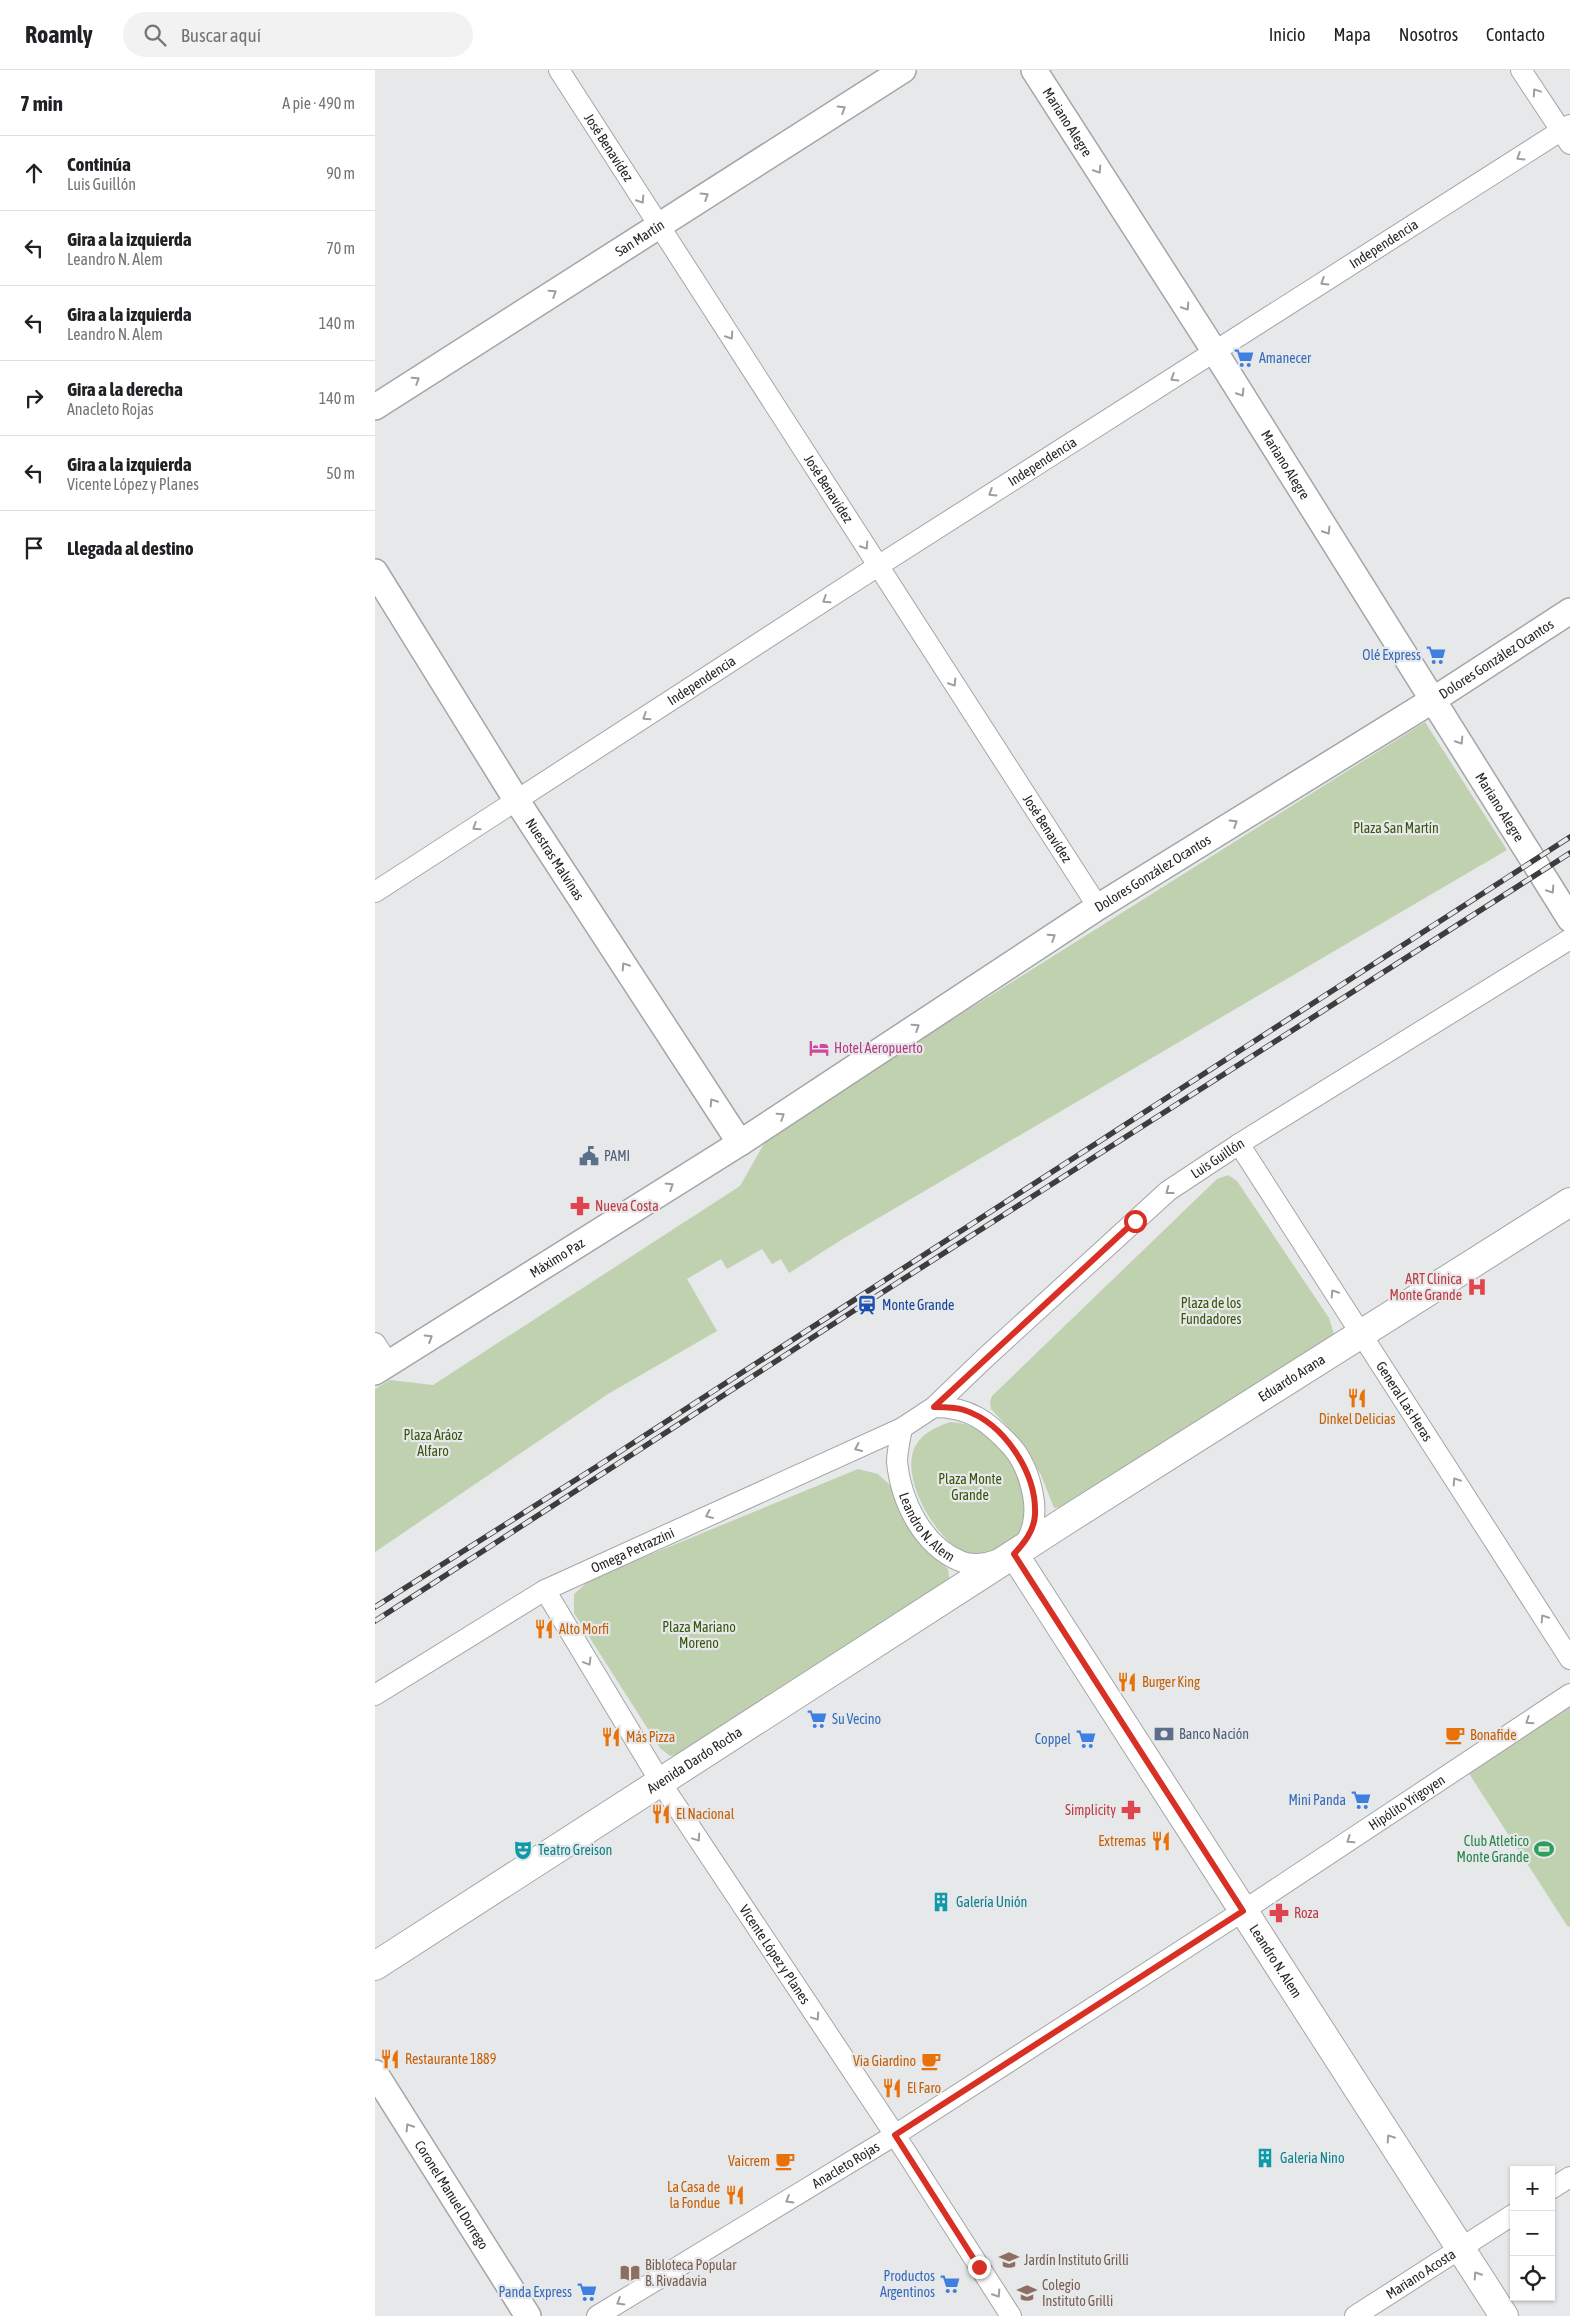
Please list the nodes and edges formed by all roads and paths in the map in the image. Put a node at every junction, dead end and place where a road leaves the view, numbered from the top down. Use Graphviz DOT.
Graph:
graph roads {
  1 [pos="559,70"];
  2 [pos="903,70"];
  3 [pos="1034,70"];
  4 [pos="1521,70"];
  5 [pos="1567,133"];
  6 [pos="658,225"];
  7 [pos="1215,352"];
  8 [pos="375,407"];
  9 [pos="878,566"];
  10 [pos="375,572"];
  11 [pos="1570,611"];
  12 [pos="1433,700"];
  13 [pos="517,801"];
  14 [pos="375,892"];
  15 [pos="1098,907"];
  16 [pos="1570,919"];
  17 [pos="1570,939"];
  18 [pos="740,1143"];
  19 [pos="1239,1144"];
  20 [pos="1570,1202"];
  21 [pos="1361,1334"];
  22 [pos="379,1359"];
  23 [pos="934,1407"];
  24 [pos="902,1428"];
  25 [pos="1014,1554"];
  26 [pos="545,1590"];
  27 [pos="1570,1659"];
  28 [pos="1570,1694"];
  29 [pos="375,1695"];
  30 [pos="661,1783"];
  31 [pos="1243,1911"];
  32 [pos="375,1966"];
  33 [pos="375,2073"];
  34 [pos="895,2135"];
  35 [pos="1570,2177"];
  36 [pos="1555,2186"];
  37 [pos="1510,2217"];
  38 [pos="1460,2248"];
  39 [pos="528,2316"];
  40 [pos="597,2316"];
  41 [pos="1011,2316"];
  42 [pos="1355,2316"];
  43 [pos="1504,2316"];
  1 -- 6 [label="street, José Benavídez, one-way"];
  6 -- 2 [label="street, San Martín, one-way"];
  3 -- 7 [label="street, Mariano Alegre, one-way"];
  5 -- 4 [label="street, one-way"];
  5 -- 7 [label="street, Independencia, one-way"];
  8 -- 6 [label="street, San Martín, one-way"];
  6 -- 9 [label="street, José Benavídez, one-way"];
  7 -- 9 [label="street, Independencia, one-way"];
  7 -- 12 [label="street, Mariano Alegre, one-way"];
  9 -- 13 [label="street, Independencia, one-way"];
  9 -- 15 [label="street, José Benavídez, one-way"];
  10 -- 13 [label="street, Nuestras Malvinas"];
  11 -- 12 [label="street, Dolores González Ocantos"];
  15 -- 12 [label="street, Dolores González Ocantos, one-way"];
  12 -- 16 [label="street, Mariano Alegre, one-way"];
  13 -- 14 [label="street, Independencia, one-way"];
  18 -- 13 [label="street, Nuestras Malvinas, one-way"];
  18 -- 15 [label="street, Dolores González Ocantos, one-way"];
  17 -- 19 [label="street, Luis Guillón"];
  22 -- 18 [label="street, Máximo Paz, one-way"];
  21 -- 19 [label="street, General Las Heras, one-way"];
  19 -- 23 [label="street, Luis Guillón, one-way"];
  20 -- 21 [label="main road, Eduardo Arana"];
  21 -- 25 [label="main road, Eduardo Arana"];
  27 -- 21 [label="street, General Las Heras, one-way"];
  23 -- 24 [label="street, Luis Guillón"];
  23 -- 25 [label="street"];
  24 -- 25 [label="street, Leandro N. Alem"];
  24 -- 26 [label="street, Omega Petrazzini, one-way"];
  25 -- 30 [label="main road, Avenida Dardo Rocha"];
  25 -- 31 [label="main road, Leandro N. Alem"];
  26 -- 29 [label="street, Omega Petrazzini"];
  26 -- 30 [label="street, Vicente López y Planes, one-way"];
  28 -- 31 [label="street, Hipólito Yrigoyen, one-way"];
  30 -- 32 [label="main road, Avenida Dardo Rocha"];
  30 -- 34 [label="street, Vicente López y Planes, one-way"];
  31 -- 34 [label="street, Anacleto Rojas"];
  38 -- 31 [label="main road, Leandro N. Alem, one-way"];
  39 -- 33 [label="street, Coronel Manuel Dorrego, one-way"];
  34 -- 40 [label="street, Anacleto Rojas, one-way"];
  34 -- 41 [label="street, Vicente López y Planes, one-way"];
  35 -- 36 [label="street"];
  37 -- 38 [label="street, Mariano Acosta"];
  38 -- 42 [label="street, Mariano Acosta"];
  43 -- 38 [label="main road, Leandro N. Alem, one-way"];
}
